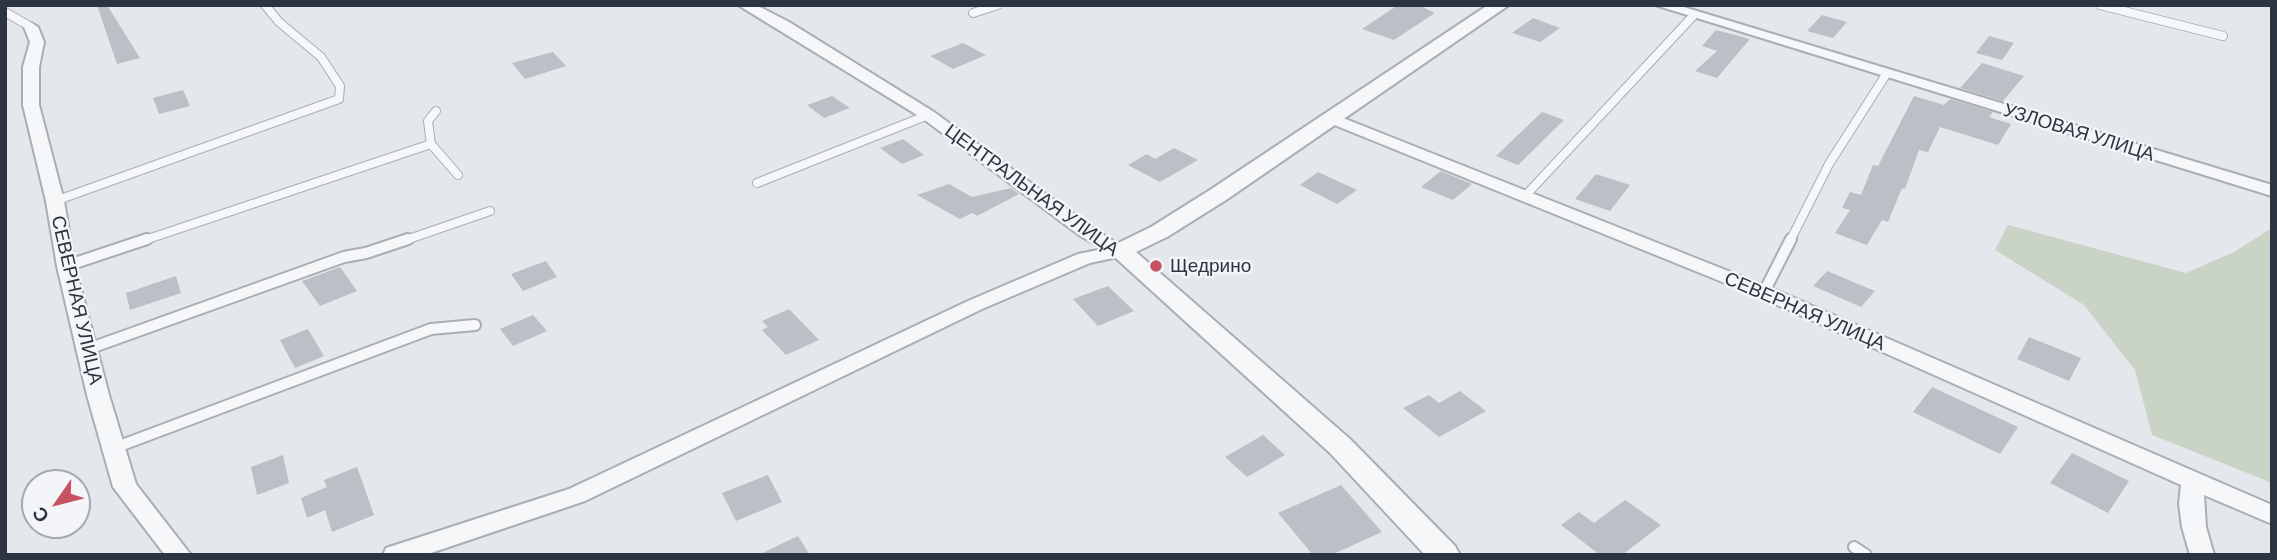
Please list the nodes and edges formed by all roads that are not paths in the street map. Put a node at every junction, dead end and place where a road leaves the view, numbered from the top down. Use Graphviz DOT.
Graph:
graph roads {
  1 [pos="265,5"];
  2 [pos="745,5"];
  3 [pos="998,5"];
  4 [pos="1500,5"];
  5 [pos="1662,5"];
  6 [pos="2100,5"];
  7 [pos="5,12"];
  8 [pos="973,13"];
  9 [pos="1694,15"];
  10 [pos="31,27"];
  11 [pos="2223,36"];
  12 [pos="1887,73"];
  13 [pos="436,111"];
  14 [pos="928,115"];
  15 [pos="1333,119"];
  16 [pos="432,144"];
  17 [pos="457,175"];
  18 [pos="757,183"];
  19 [pos="2272,191"];
  20 [pos="1526,195"];
  21 [pos="55,201"];
  22 [pos="490,211"];
  23 [pos="1120,251"];
  24 [pos="66,266"];
  25 [pos="1764,292"];
  26 [pos="475,325"];
  27 [pos="88,349"];
  28 [pos="114,448"];
  29 [pos="2193,481"];
  30 [pos="2272,514"];
  31 [pos="1854,547"];
  32 [pos="179,555"];
  33 [pos="395,555"];
  34 [pos="1444,555"];
  35 [pos="1866,555"];
  36 [pos="2202,555"];
  1 -- 21 [label="lane"];
  2 -- 14 [label="street, ЦЕНТРАЛЬНАЯ УЛИЦА"];
  3 -- 8 [label="lane"];
  4 -- 15 [label="street"];
  5 -- 9 [label="street, УЗЛОВАЯ УЛИЦА"];
  6 -- 11 [label="lane"];
  7 -- 10 [label="lane"];
  9 -- 12 [label="street, УЗЛОВАЯ УЛИЦА"];
  9 -- 20 [label="lane"];
  10 -- 21 [label="street, СЕВЕРНАЯ УЛИЦА"];
  12 -- 19 [label="street, УЗЛОВАЯ УЛИЦА"];
  12 -- 25 [label="lane"];
  13 -- 16 [label="lane"];
  14 -- 18 [label="lane"];
  14 -- 23 [label="street, ЦЕНТРАЛЬНАЯ УЛИЦА"];
  15 -- 20 [label="street, СЕВЕРНАЯ УЛИЦА"];
  15 -- 23 [label="street"];
  16 -- 17 [label="lane"];
  16 -- 24 [label="lane"];
  20 -- 25 [label="street, СЕВЕРНАЯ УЛИЦА"];
  21 -- 24 [label="street, СЕВЕРНАЯ УЛИЦА"];
  22 -- 27 [label="lane"];
  23 -- 33 [label="street"];
  23 -- 34 [label="street, ЦЕНТРАЛЬНАЯ УЛИЦА"];
  24 -- 27 [label="street, СЕВЕРНАЯ УЛИЦА"];
  25 -- 29 [label="street, СЕВЕРНАЯ УЛИЦА"];
  26 -- 28 [label="lane"];
  27 -- 28 [label="street, СЕВЕРНАЯ УЛИЦА"];
  28 -- 32 [label="street, СЕВЕРНАЯ УЛИЦА"];
  29 -- 30 [label="street, СЕВЕРНАЯ УЛИЦА"];
  29 -- 36 [label="street"];
  31 -- 35 [label="lane"];
}
